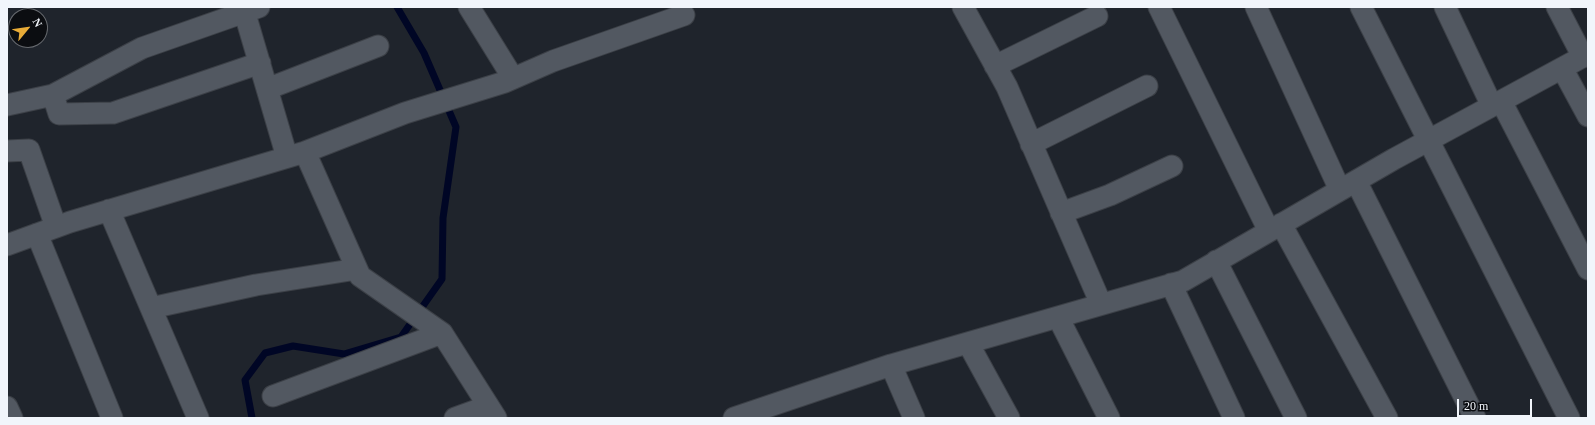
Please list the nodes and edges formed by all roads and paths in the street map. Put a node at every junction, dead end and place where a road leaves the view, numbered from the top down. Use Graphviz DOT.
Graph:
graph roads {
  1 [pos="469,7"];
  2 [pos="963,7"];
  3 [pos="1159,7"];
  4 [pos="1256,7"];
  5 [pos="1361,7"];
  6 [pos="1445,7"];
  7 [pos="1557,7"];
  8 [pos="249,9"];
  9 [pos="684,15"];
  10 [pos="1097,16"];
  11 [pos="378,46"];
  12 [pos="1585,56"];
  13 [pos="260,63"];
  14 [pos="995,66"];
  15 [pos="1562,68"];
  16 [pos="513,78"];
  17 [pos="1147,86"];
  18 [pos="267,89"];
  19 [pos="53,95"];
  20 [pos="1497,104"];
  21 [pos="7,105"];
  22 [pos="1588,116"];
  23 [pos="1429,140"];
  24 [pos="1031,144"];
  25 [pos="7,151"];
  26 [pos="296,154"];
  27 [pos="1172,166"];
  28 [pos="1348,186"];
  29 [pos="109,210"];
  30 [pos="1061,213"];
  31 [pos="1275,227"];
  32 [pos="46,230"];
  33 [pos="7,245"];
  34 [pos="1216,261"];
  35 [pos="357,269"];
  36 [pos="1588,269"];
  37 [pos="1171,284"];
  38 [pos="1101,304"];
  39 [pos="151,308"];
  40 [pos="1058,317"];
  41 [pos="436,329"];
  42 [pos="968,343"];
  43 [pos="891,365"];
  44 [pos="273,396"];
  45 [pos="7,408"];
  46 [pos="492,412"];
  47 [pos="12,418"];
  48 [pos="112,418"];
  49 [pos="198,418"];
  50 [pos="455,418"];
  51 [pos="734,418"];
  52 [pos="914,418"];
  53 [pos="1009,418"];
  54 [pos="1109,418"];
  55 [pos="1234,418"];
  56 [pos="1296,418"];
  57 [pos="1387,418"];
  58 [pos="1475,418"];
  59 [pos="1569,418"];
  1 -- 16 [label="street"];
  2 -- 14 [label="street"];
  3 -- 31 [label="street"];
  4 -- 28 [label="street"];
  5 -- 23 [label="street"];
  6 -- 20 [label="street"];
  7 -- 12 [label="street"];
  8 -- 13 [label="street"];
  8 -- 19 [label="street"];
  9 -- 16 [label="street"];
  10 -- 14 [label="street"];
  11 -- 18 [label="street"];
  12 -- 15 [label="street"];
  13 -- 18 [label="street"];
  13 -- 19 [label="street"];
  14 -- 24 [label="street"];
  15 -- 20 [label="street"];
  15 -- 22 [label="street"];
  16 -- 26 [label="street"];
  17 -- 24 [label="street"];
  18 -- 26 [label="street"];
  19 -- 21 [label="street"];
  20 -- 23 [label="street"];
  20 -- 36 [label="street"];
  23 -- 28 [label="street"];
  23 -- 59 [label="street"];
  24 -- 30 [label="street"];
  25 -- 32 [label="street"];
  26 -- 29 [label="street"];
  26 -- 35 [label="street"];
  27 -- 30 [label="street"];
  28 -- 31 [label="street"];
  28 -- 58 [label="street"];
  29 -- 32 [label="street"];
  29 -- 39 [label="street"];
  30 -- 38 [label="street"];
  31 -- 34 [label="street"];
  31 -- 57 [label="street"];
  32 -- 33 [label="street"];
  32 -- 48 [label="street"];
  34 -- 37 [label="street"];
  34 -- 56 [label="street"];
  35 -- 39 [label="street"];
  35 -- 41 [label="street"];
  37 -- 38 [label="street"];
  37 -- 55 [label="street"];
  38 -- 40 [label="street"];
  39 -- 49 [label="street"];
  40 -- 42 [label="street"];
  40 -- 54 [label="street"];
  41 -- 44 [label="street"];
  41 -- 46 [label="street"];
  42 -- 43 [label="street"];
  42 -- 53 [label="street"];
  43 -- 51 [label="street"];
  43 -- 52 [label="street"];
  45 -- 47 [label="street"];
  46 -- 50 [label="street"];
}
